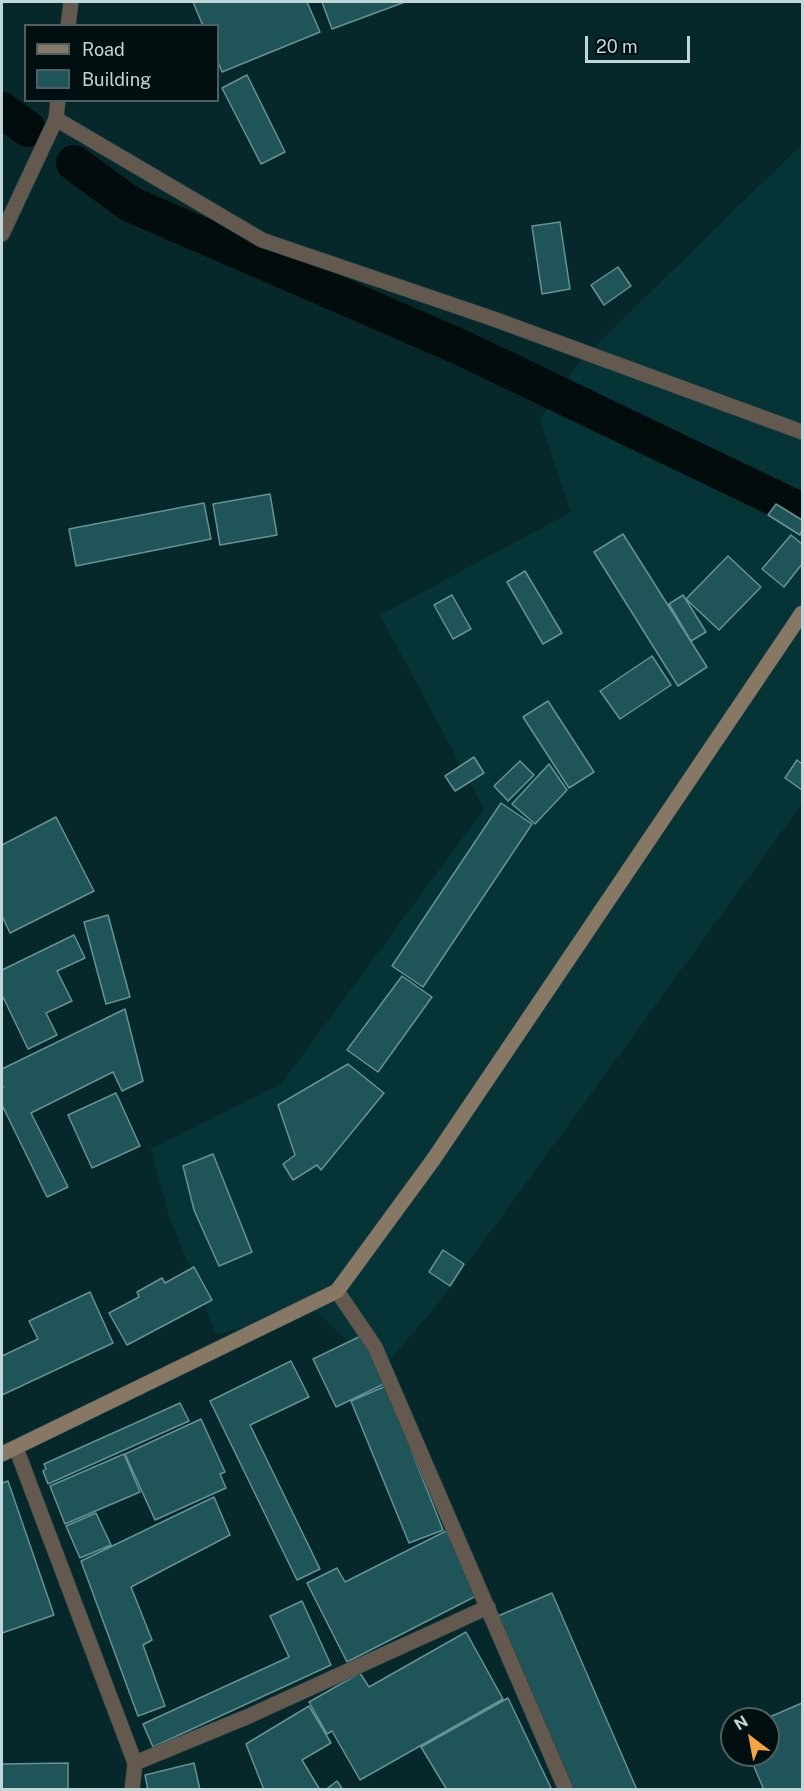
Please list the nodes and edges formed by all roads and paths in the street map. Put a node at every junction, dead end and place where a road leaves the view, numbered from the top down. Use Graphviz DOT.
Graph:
graph roads {
  1 [pos="71,2"];
  2 [pos="68,24"];
  3 [pos="58,102"];
  4 [pos="56,119"];
  5 [pos="2,234"];
  6 [pos="802,432"];
  7 [pos="802,613"];
  8 [pos="337,1291"];
  9 [pos="9,1451"];
  10 [pos="488,1607"];
  11 [pos="135,1762"];
  12 [pos="132,1790"];
  13 [pos="566,1790"];
  1 -- 2 [label="street"];
  3 -- 4 [label="street"];
  4 -- 5 [label="street"];
  4 -- 6 [label="street"];
  7 -- 8 [label="main road"];
  8 -- 9 [label="main road"];
  8 -- 10 [label="street"];
  9 -- 11 [label="street"];
  10 -- 11 [label="street"];
  10 -- 13 [label="street"];
  11 -- 12 [label="street"];
}
